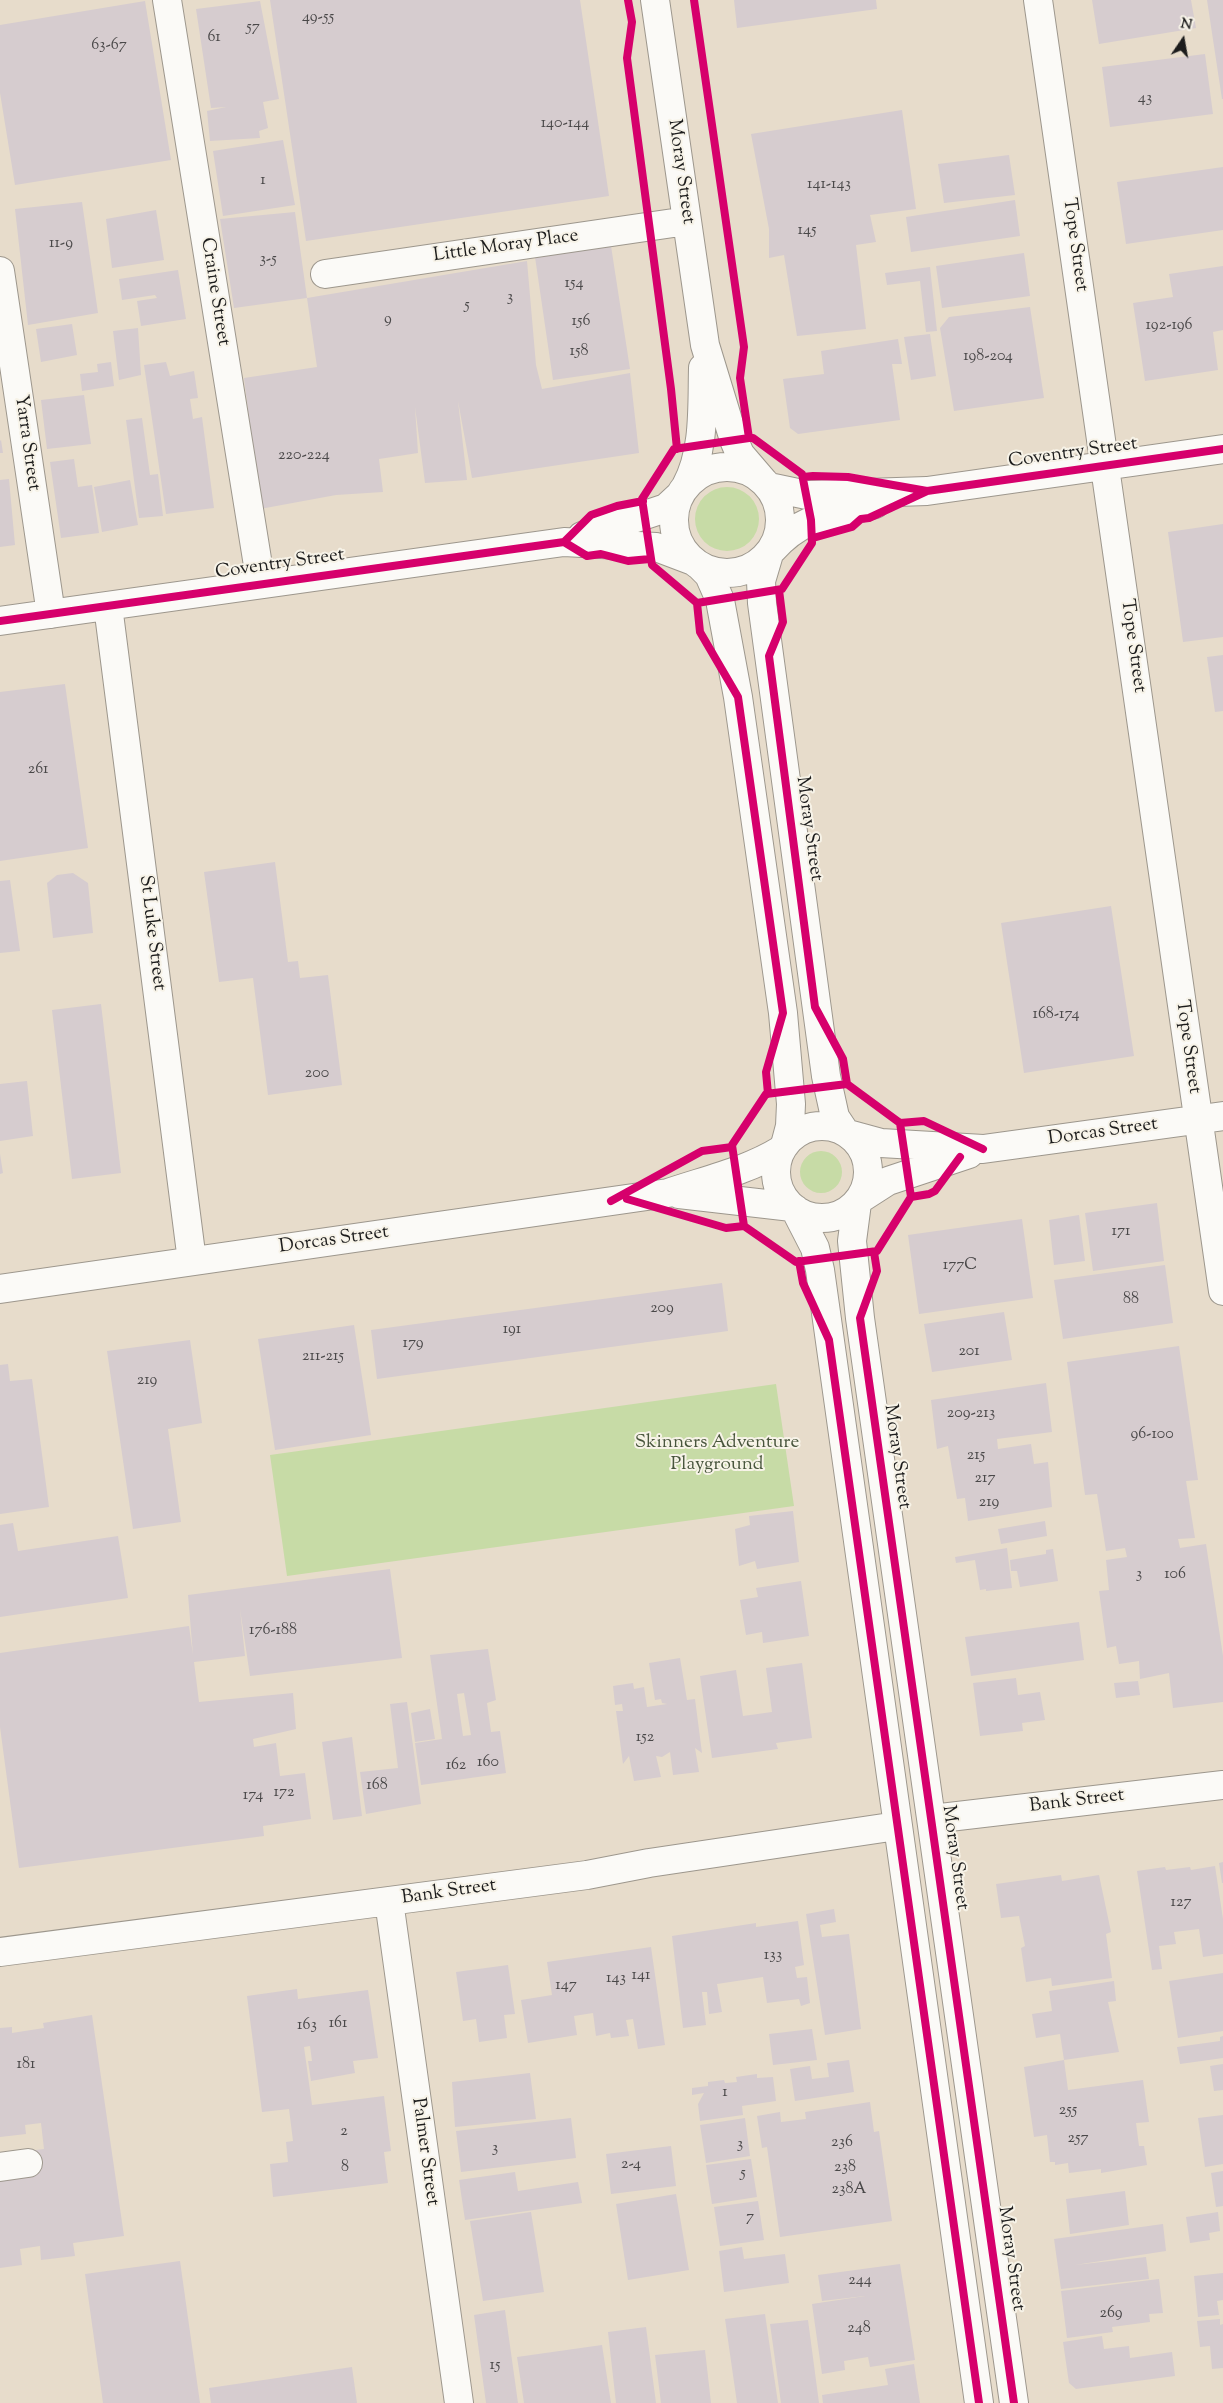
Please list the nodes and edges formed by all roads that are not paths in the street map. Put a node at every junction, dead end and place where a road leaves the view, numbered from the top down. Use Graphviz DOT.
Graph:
graph roads {
  1 [pos="167,0"];
  2 [pos="655,0"];
  3 [pos="1038,0"];
  4 [pos="687,221"];
  5 [pos="0,271"];
  6 [pos="325,274"];
  7 [pos="704,345"];
  8 [pos="1223,449"];
  9 [pos="1106,465"];
  10 [pos="767,484"];
  11 [pos="683,490"];
  12 [pos="928,491"];
  13 [pos="564,542"];
  14 [pos="771,551"];
  15 [pos="696,563"];
  16 [pos="261,584"];
  17 [pos="108,606"];
  18 [pos="51,614"];
  19 [pos="0,621"];
  20 [pos="1210,1118"];
  21 [pos="847,1133"];
  22 [pos="783,1148"];
  23 [pos="983,1149"];
  24 [pos="668,1193"];
  25 [pos="858,1201"];
  26 [pos="794,1208"];
  27 [pos="192,1261"];
  28 [pos="0,1289"];
  29 [pos="1223,1292"];
  30 [pos="1223,1785"];
  31 [pos="932,1819"];
  32 [pos="897,1826"];
  33 [pos="389,1902"];
  34 [pos="0,1952"];
  35 [pos="28,2163"];
  36 [pos="0,2167"];
  37 [pos="459,2403"];
  38 [pos="979,2403"];
  39 [pos="1014,2403"];
  1 -- 16 [label="street, Craine Street"];
  2 -- 4 [label="street, Moray Street"];
  3 -- 9 [label="street, Tope Street"];
  4 -- 6 [label="street, Little Moray Place"];
  4 -- 7 [label="street, Moray Street"];
  5 -- 18 [label="street, Yarra Street"];
  7 -- 10 [label="street, Moray Street"];
  7 -- 11 [label="street, Moray Street"];
  8 -- 9 [label="street, Coventry Street"];
  9 -- 12 [label="street, Coventry Street"];
  9 -- 20 [label="street, Tope Street"];
  10 -- 11 [label="street"];
  10 -- 12 [label="street, Coventry Street"];
  10 -- 14 [label="street"];
  11 -- 13 [label="street, Coventry Street"];
  11 -- 15 [label="street"];
  12 -- 14 [label="street, Coventry Street"];
  13 -- 15 [label="street, Coventry Street"];
  13 -- 16 [label="street, Coventry Street"];
  14 -- 15 [label="street"];
  14 -- 21 [label="street, Moray Street"];
  15 -- 22 [label="street"];
  16 -- 17 [label="street, Coventry Street"];
  17 -- 18 [label="street, Coventry Street"];
  17 -- 27 [label="street, St Luke Street"];
  18 -- 19 [label="street, Coventry Street"];
  20 -- 23 [label="street, Dorcas Street"];
  20 -- 29 [label="street, Tope Street"];
  21 -- 22 [label="street"];
  21 -- 23 [label="street, Dorcas Street"];
  21 -- 25 [label="street"];
  22 -- 24 [label="street, Dorcas Street"];
  22 -- 26 [label="street"];
  23 -- 25 [label="street, Dorcas Street"];
  24 -- 26 [label="street, Dorcas Street"];
  24 -- 27 [label="street, Dorcas Street"];
  25 -- 26 [label="street"];
  25 -- 31 [label="street, Moray Street"];
  26 -- 32 [label="street"];
  27 -- 28 [label="street, Dorcas Street"];
  30 -- 31 [label="street, Bank Street"];
  31 -- 39 [label="street, Moray Street"];
  32 -- 33 [label="street, Bank Street"];
  32 -- 38 [label="street"];
  33 -- 34 [label="street, Bank Street"];
  33 -- 37 [label="street, Palmer Street"];
  35 -- 36 [label="street"];
}
